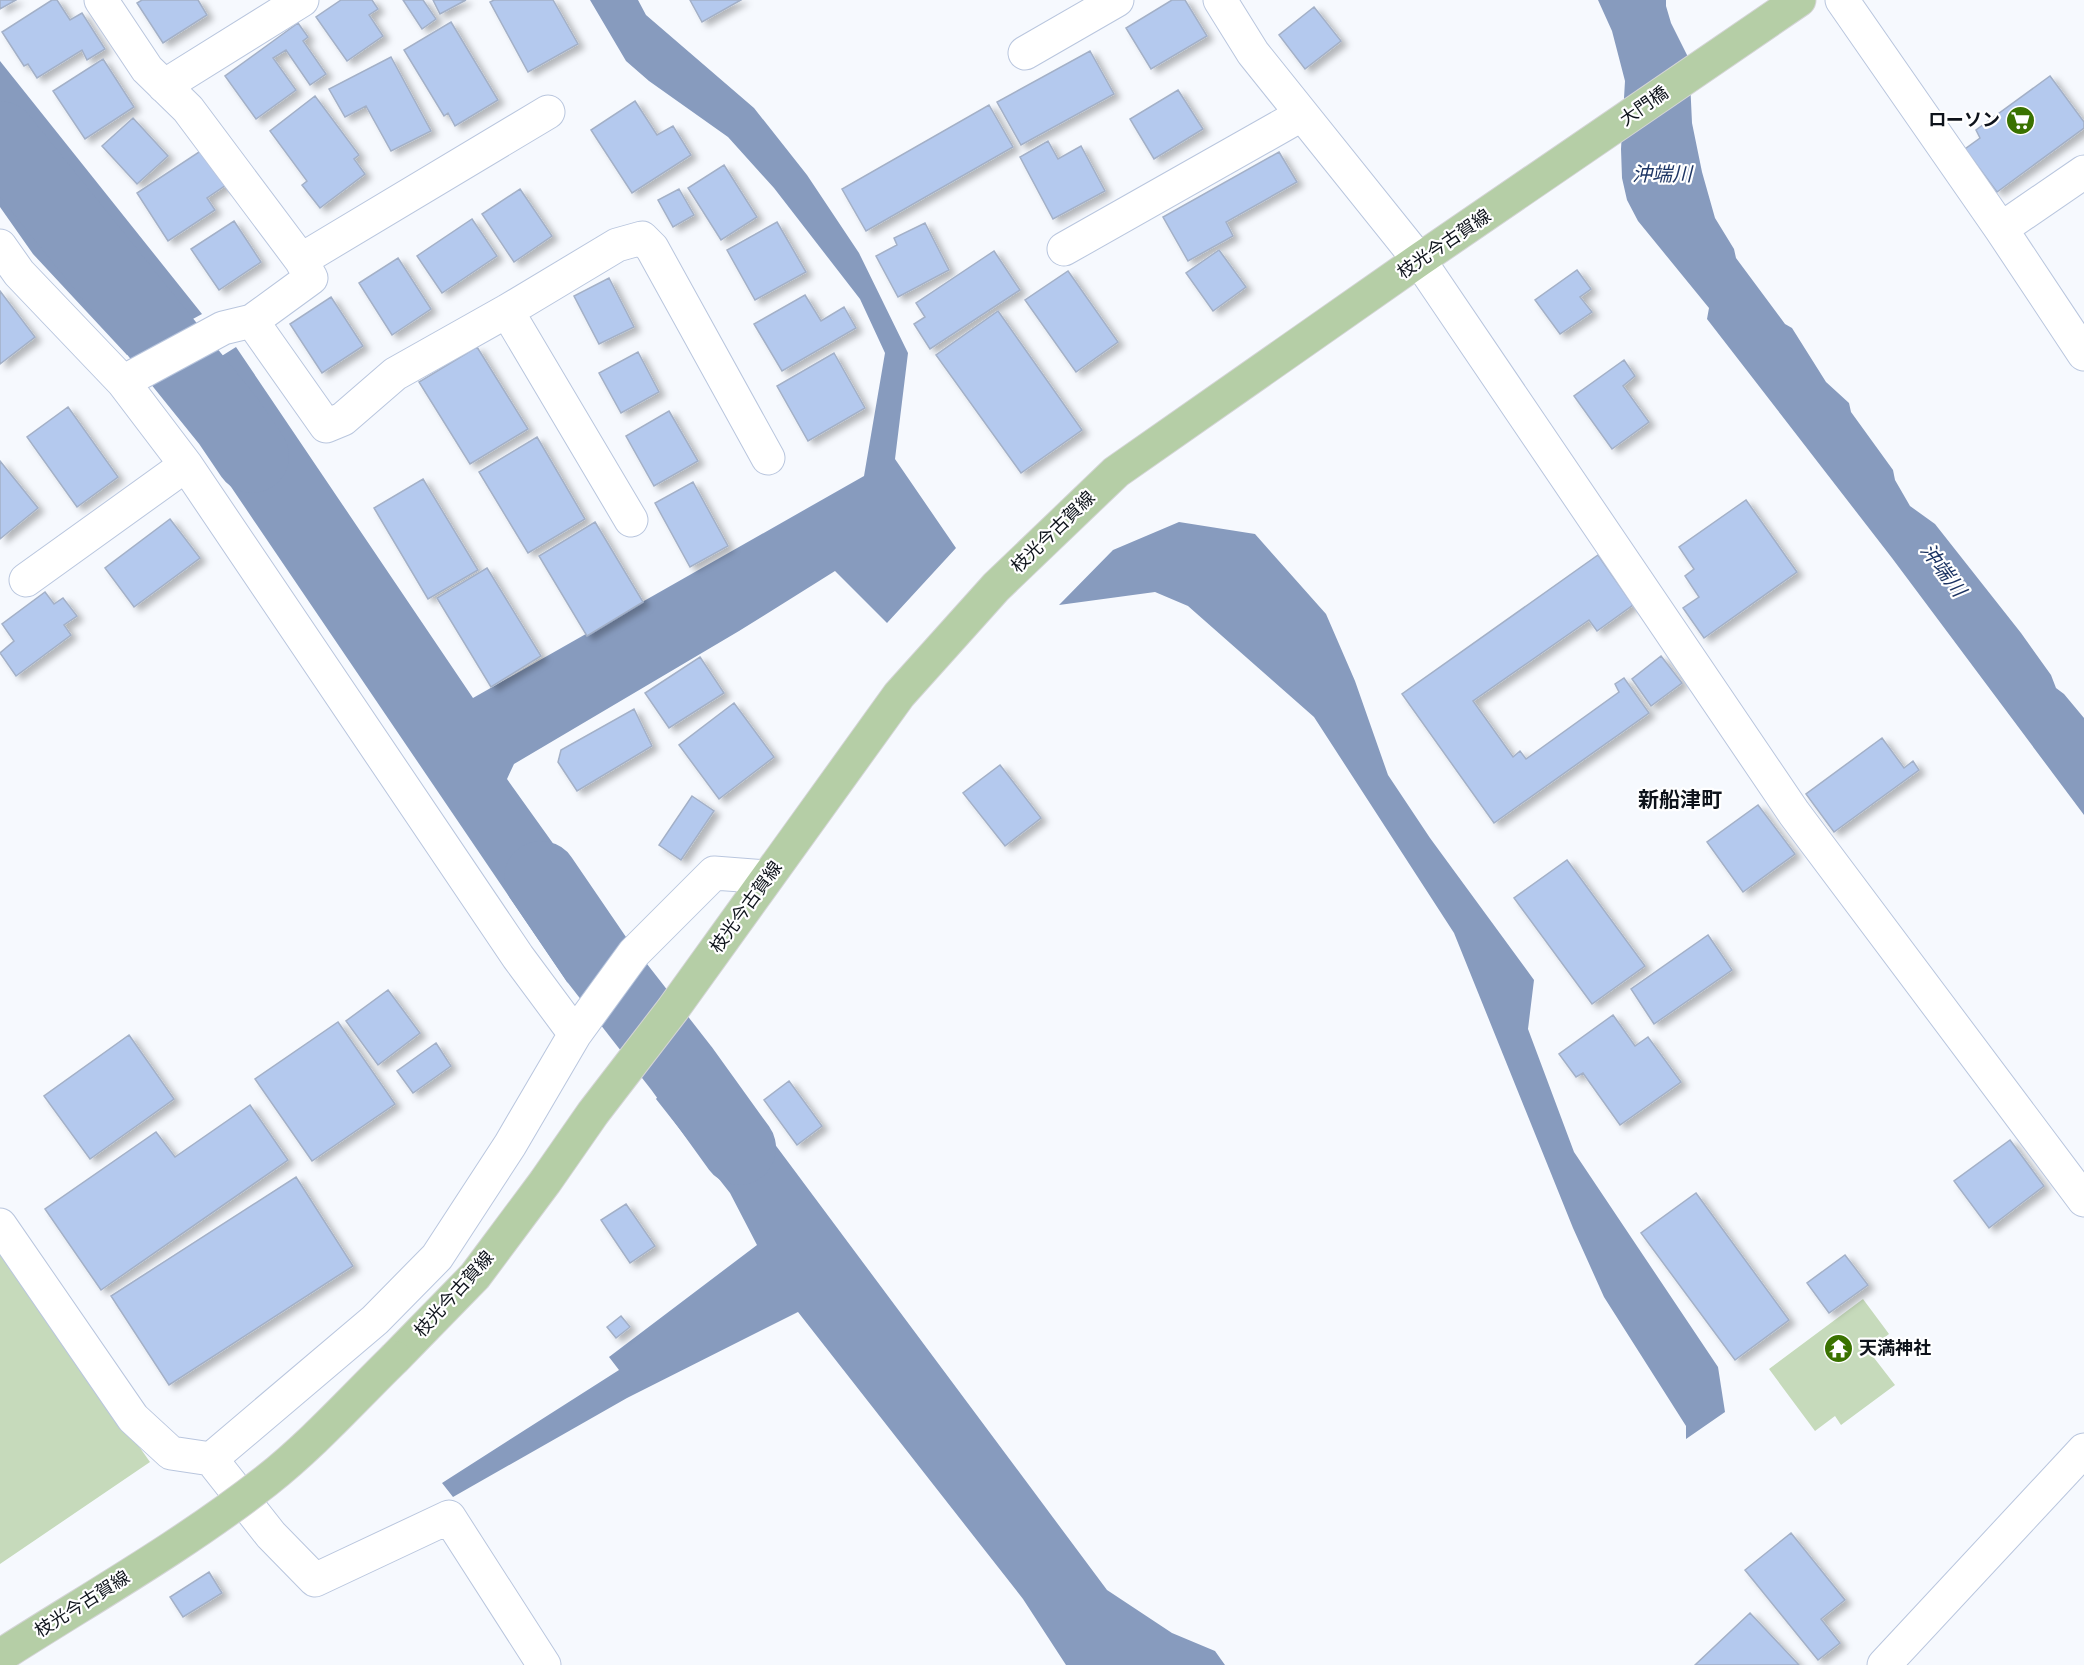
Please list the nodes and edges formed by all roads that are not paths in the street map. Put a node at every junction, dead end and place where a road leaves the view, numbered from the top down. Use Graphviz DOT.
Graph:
graph roads {
  1 [pos="101,0"];
  2 [pos="302,0"];
  3 [pos="1117,0"];
  4 [pos="1220,0"];
  5 [pos="1799,0"];
  6 [pos="1842,0"];
  7 [pos="1025,53"];
  8 [pos="164,86"];
  9 [pos="548,112"];
  10 [pos="1301,115"];
  11 [pos="2084,172"];
  12 [pos="1524,189"];
  13 [pos="2001,228"];
  14 [pos="0,246"];
  15 [pos="1064,249"];
  16 [pos="301,260"];
  17 [pos="1419,260"];
  18 [pos="507,311"];
  19 [pos="237,325"];
  20 [pos="2084,354"];
  21 [pos="132,377"];
  22 [pos="768,458"];
  23 [pos="186,465"];
  24 [pos="631,520"];
  25 [pos="26,580"];
  26 [pos="767,877"];
  27 [pos="581,1025"];
  28 [pos="2084,1200"];
  29 [pos="0,1225"];
  30 [pos="2084,1450"];
  31 [pos="211,1459"];
  32 [pos="0,1656"];
  33 [pos="544,1665"];
  34 [pos="1884,1665"];
  1 -- 8 [label="street"];
  2 -- 8 [label="street"];
  3 -- 7 [label="street"];
  4 -- 10 [label="street"];
  5 -- 12 [label="main road, 大門橋"];
  6 -- 13 [label="street"];
  8 -- 16 [label="street"];
  9 -- 16 [label="street"];
  10 -- 15 [label="street"];
  10 -- 17 [label="street"];
  11 -- 13 [label="street"];
  12 -- 17 [label="main road, 枝光今古賀線"];
  13 -- 20 [label="street"];
  14 -- 21 [label="street"];
  16 -- 19 [label="street"];
  17 -- 26 [label="main road, 枝光今古賀線"];
  17 -- 28 [label="street"];
  18 -- 19 [label="street"];
  18 -- 22 [label="street"];
  18 -- 24 [label="street"];
  19 -- 21 [label="street"];
  21 -- 23 [label="street"];
  23 -- 25 [label="street"];
  23 -- 27 [label="street"];
  26 -- 27 [label="street"];
  26 -- 32 [label="main road, 枝光今古賀線, bridge"];
  27 -- 31 [label="street"];
  29 -- 31 [label="street"];
  30 -- 34 [label="street"];
  31 -- 33 [label="street"];
}
